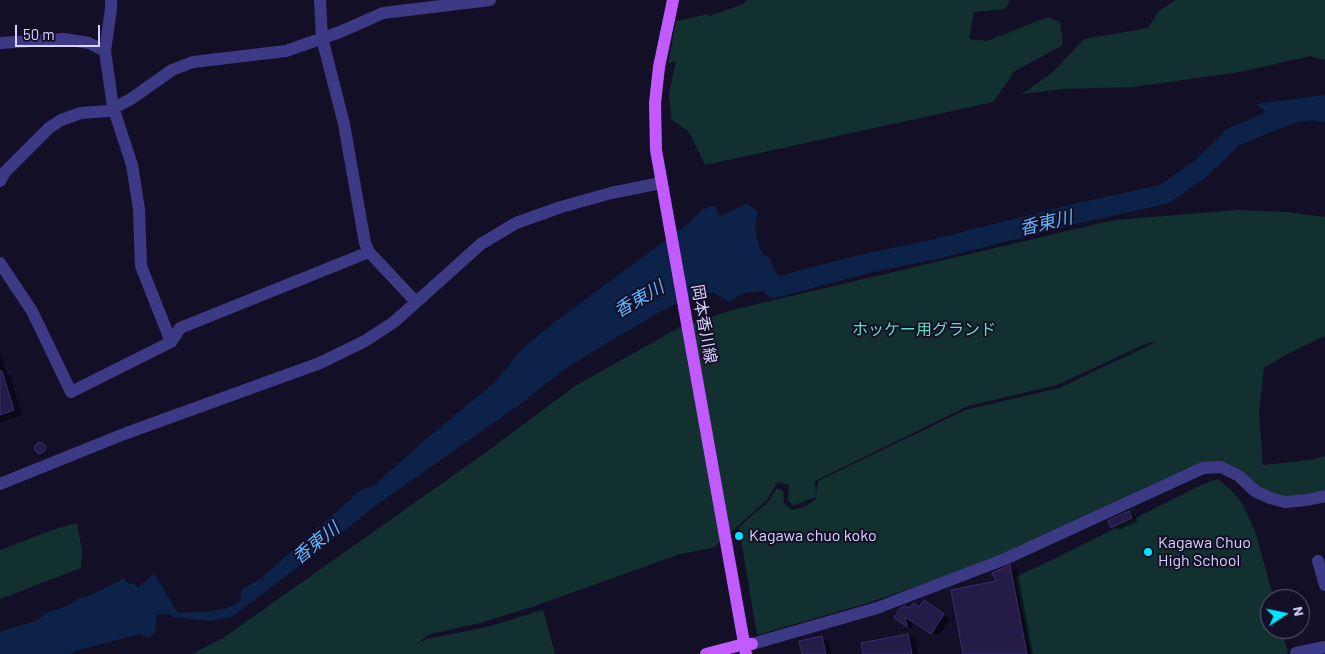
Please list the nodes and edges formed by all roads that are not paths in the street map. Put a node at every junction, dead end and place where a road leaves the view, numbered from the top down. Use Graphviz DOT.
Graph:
graph roads {
  1 [pos="111,0"];
  2 [pos="320,0"];
  3 [pos="490,0"];
  4 [pos="673,0"];
  5 [pos="322,38"];
  6 [pos="0,42"];
  7 [pos="105,50"];
  8 [pos="114,107"];
  9 [pos="0,181"];
  10 [pos="662,183"];
  11 [pos="369,252"];
  12 [pos="0,263"];
  13 [pos="416,302"];
  14 [pos="171,342"];
  15 [pos="0,484"];
  16 [pos="1325,496"];
  17 [pos="1318,561"];
  18 [pos="1325,584"];
  19 [pos="747,647"];
  20 [pos="1325,647"];
  21 [pos="1296,653"];
  22 [pos="710,654"];
  1 -- 7 [label="street"];
  2 -- 5 [label="street"];
  3 -- 5 [label="street"];
  4 -- 10 [label="main road, 岡本香川線"];
  5 -- 8 [label="street"];
  5 -- 11 [label="street"];
  6 -- 7 [label="street"];
  7 -- 8 [label="street"];
  8 -- 9 [label="street"];
  8 -- 14 [label="street"];
  10 -- 13 [label="street"];
  10 -- 19 [label="main road, 岡本香川線"];
  11 -- 13 [label="street"];
  11 -- 14 [label="street"];
  12 -- 14 [label="street"];
  13 -- 15 [label="street"];
  16 -- 19 [label="street"];
  17 -- 18 [label="street"];
  19 -- 22 [label="main road"];
  20 -- 21 [label="street"];
}
